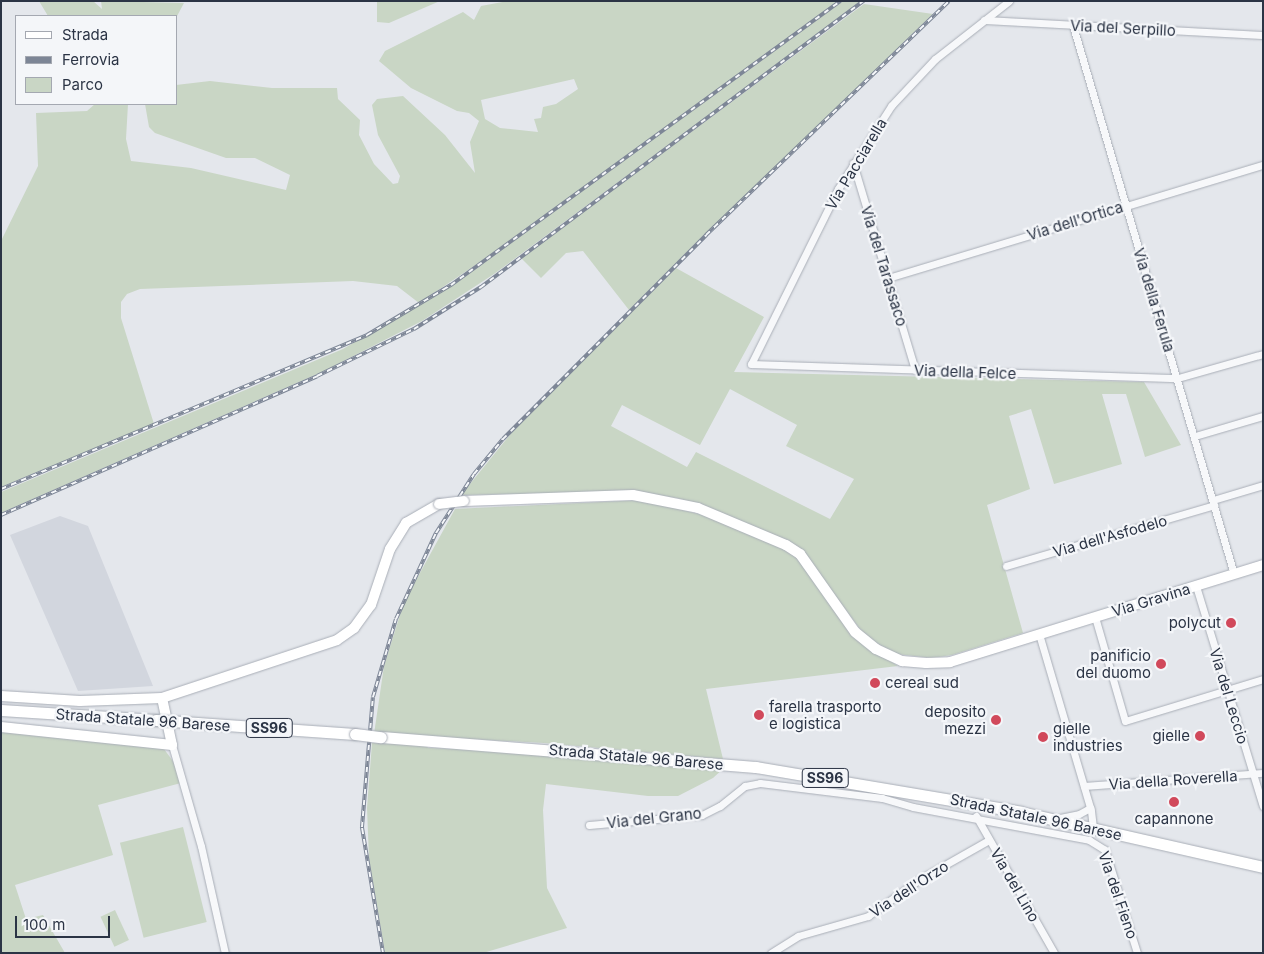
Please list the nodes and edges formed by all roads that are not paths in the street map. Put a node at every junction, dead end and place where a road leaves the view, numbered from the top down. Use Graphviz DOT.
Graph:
graph roads {
  1 [pos="1009,1"];
  2 [pos="984,20"];
  3 [pos="1073,26"];
  4 [pos="1263,35"];
  5 [pos="853,163"];
  6 [pos="1263,165"];
  7 [pos="1125,206"];
  8 [pos="888,278"];
  9 [pos="1263,354"];
  10 [pos="751,364"];
  11 [pos="915,370"];
  12 [pos="1178,378"];
  13 [pos="1263,416"];
  14 [pos="1195,436"];
  15 [pos="1263,485"];
  16 [pos="1214,503"];
  17 [pos="1006,566"];
  18 [pos="1259,569"];
  19 [pos="1234,574"];
  20 [pos="1196,586"];
  21 [pos="1095,617"];
  22 [pos="1039,634"];
  23 [pos="1263,679"];
  24 [pos="1228,690"];
  25 [pos="1,696"];
  26 [pos="162,698"];
  27 [pos="1,710"];
  28 [pos="1,727"];
  29 [pos="172,745"];
  30 [pos="1263,773"];
  31 [pos="1253,774"];
  32 [pos="1084,786"];
  33 [pos="1263,806"];
  34 [pos="1087,810"];
  35 [pos="976,816"];
  36 [pos="1053,819"];
  37 [pos="1069,823"];
  38 [pos="589,825"];
  39 [pos="1088,827"];
  40 [pos="1064,834"];
  41 [pos="989,840"];
  42 [pos="1263,867"];
  43 [pos="1052,950"];
  44 [pos="225,953"];
  45 [pos="771,953"];
  46 [pos="1043,953"];
  47 [pos="1137,953"];
  1 -- 2 [label="street, Via Pacciarella"];
  2 -- 3 [label="street, Via del Serpillo"];
  2 -- 5 [label="street, Via Pacciarella"];
  3 -- 4 [label="street, Via del Serpillo"];
  3 -- 7 [label="street, Via della Ferula"];
  5 -- 8 [label="street, Via del Tarassaco"];
  5 -- 10 [label="street, Via Pacciarella"];
  6 -- 7 [label="street, Via dell'Ortica"];
  7 -- 8 [label="street, Via dell'Ortica"];
  7 -- 12 [label="street, Via della Ferula"];
  8 -- 11 [label="street, Via del Tarassaco"];
  9 -- 12 [label="street, Via della Felce"];
  10 -- 11 [label="street, Via della Felce"];
  11 -- 12 [label="street, Via della Felce"];
  12 -- 14 [label="street, Via della Ferula"];
  13 -- 14 [label="street"];
  14 -- 16 [label="street, Via della Ferula"];
  15 -- 16 [label="street, Via dell'Asfodelo"];
  16 -- 17 [label="street, Via dell'Asfodelo"];
  16 -- 19 [label="street, Via della Ferula"];
  18 -- 19 [label="main road, Via Gravina"];
  19 -- 20 [label="main road, Via Gravina"];
  20 -- 21 [label="main road, Via Gravina"];
  20 -- 24 [label="street, Via del Leccio"];
  21 -- 22 [label="main road, Via Gravina"];
  21 -- 24 [label="street"];
  22 -- 26 [label="main road, Via Gravina, bridge"];
  22 -- 32 [label="street"];
  23 -- 24 [label="street"];
  24 -- 31 [label="street, Via del Leccio"];
  25 -- 26 [label="main road, Via Gravina"];
  26 -- 29 [label="main road"];
  27 -- 36 [label="main road, Strada Statale 96 Barese / SS96, bridge"];
  28 -- 29 [label="main road"];
  29 -- 44 [label="street"];
  30 -- 31 [label="street, Via della Roverella"];
  31 -- 32 [label="street, Via della Roverella"];
  31 -- 33 [label="street, Via del Leccio"];
  32 -- 34 [label="street"];
  34 -- 36 [label="street"];
  34 -- 39 [label="street"];
  35 -- 38 [label="street, Via del Grano"];
  35 -- 40 [label="street, Via del Grano"];
  35 -- 41 [label="street, Via del Lino"];
  36 -- 37 [label="main road, Strada Statale 96 Barese / SS96"];
  37 -- 39 [label="main road, Strada Statale 96 Barese / SS96"];
  37 -- 40 [label="street"];
  39 -- 42 [label="main road, Strada Statale 96 Barese / SS96"];
  40 -- 47 [label="street, Via del Fieno"];
  41 -- 43 [label="street, Via del Lino"];
  41 -- 45 [label="street, Via dell'Orzo"];
  43 -- 46 [label="street"];
}
